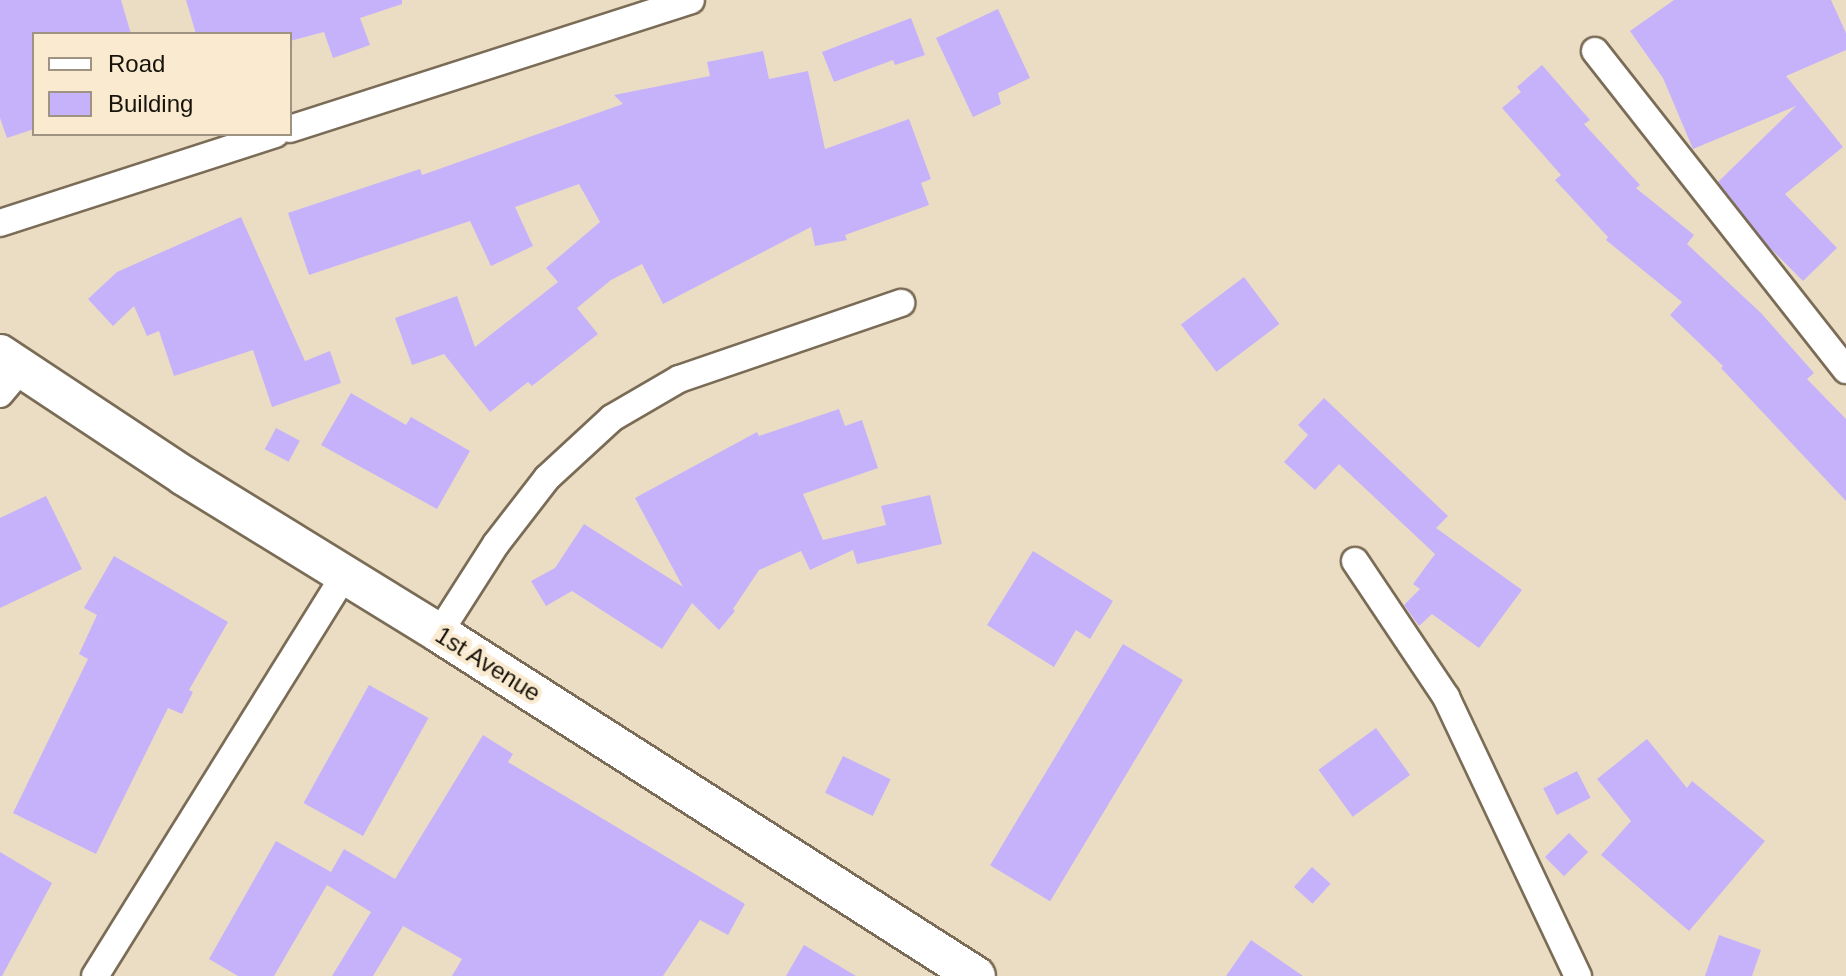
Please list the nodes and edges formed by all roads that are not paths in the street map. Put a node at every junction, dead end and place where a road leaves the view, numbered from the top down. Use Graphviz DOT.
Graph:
graph roads {
  1 [pos="691,0"];
  2 [pos="1595,51"];
  3 [pos="292,128"];
  4 [pos="269,136"];
  5 [pos="0,223"];
  6 [pos="901,303"];
  7 [pos="1846,370"];
  8 [pos="7,373"];
  9 [pos="1355,561"];
  10 [pos="345,574"];
  11 [pos="439,633"];
  12 [pos="95,976"];
  13 [pos="976,976"];
  14 [pos="1578,976"];
  1 -- 3 [label="street"];
  2 -- 7 [label="street"];
  4 -- 5 [label="street"];
  6 -- 11 [label="street"];
  8 -- 10 [label="street, 1st Avenue"];
  9 -- 14 [label="street"];
  10 -- 11 [label="street, 1st Avenue"];
  10 -- 12 [label="street"];
  11 -- 13 [label="street, 1st Avenue"];
}
